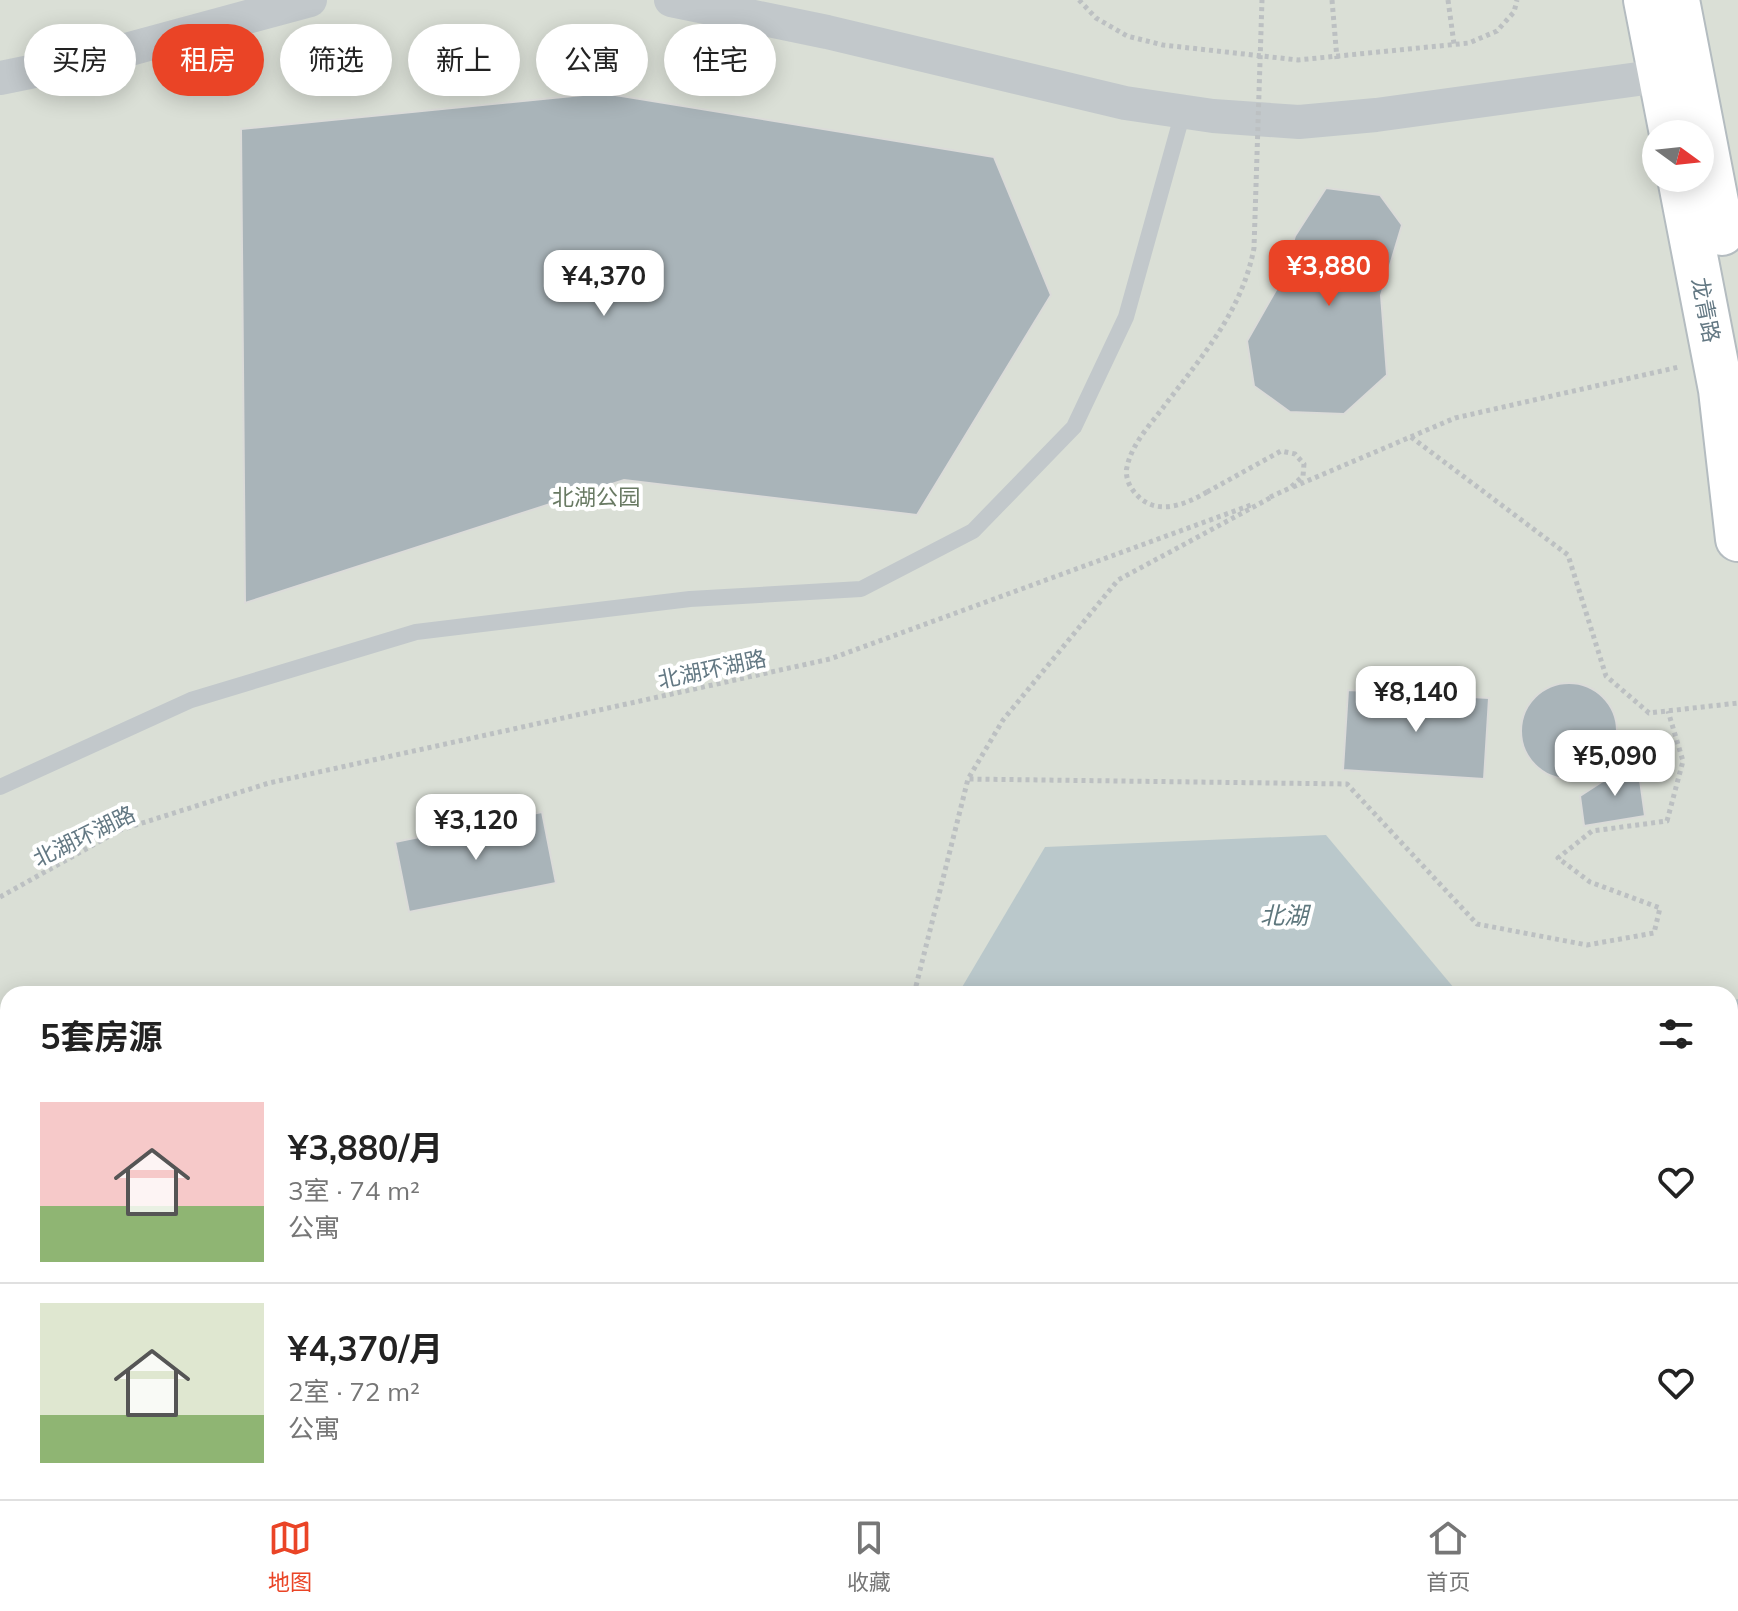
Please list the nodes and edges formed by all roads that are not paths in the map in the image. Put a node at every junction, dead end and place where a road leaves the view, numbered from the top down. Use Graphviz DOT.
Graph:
graph roads {
  1 [pos="310,0"];
  2 [pos="671,0"];
  3 [pos="1646,0"];
  4 [pos="1677,0"];
  5 [pos="1676,74"];
  6 [pos="0,78"];
  7 [pos="1183,112"];
  8 [pos="1673,120"];
  9 [pos="1683,192"];
  10 [pos="1738,314"];
  11 [pos="1738,539"];
  12 [pos="0,787"];
  1 -- 6 [label="street"];
  2 -- 7 [label="street"];
  3 -- 5 [label="street, 龙青路"];
  4 -- 5 [label="street, 龙青路"];
  5 -- 7 [label="street"];
  5 -- 8 [label="street, 龙青路"];
  5 -- 10 [label="street, 龙青路"];
  7 -- 12 [label="lane"];
  9 -- 11 [label="street, 龙青路"];
}
